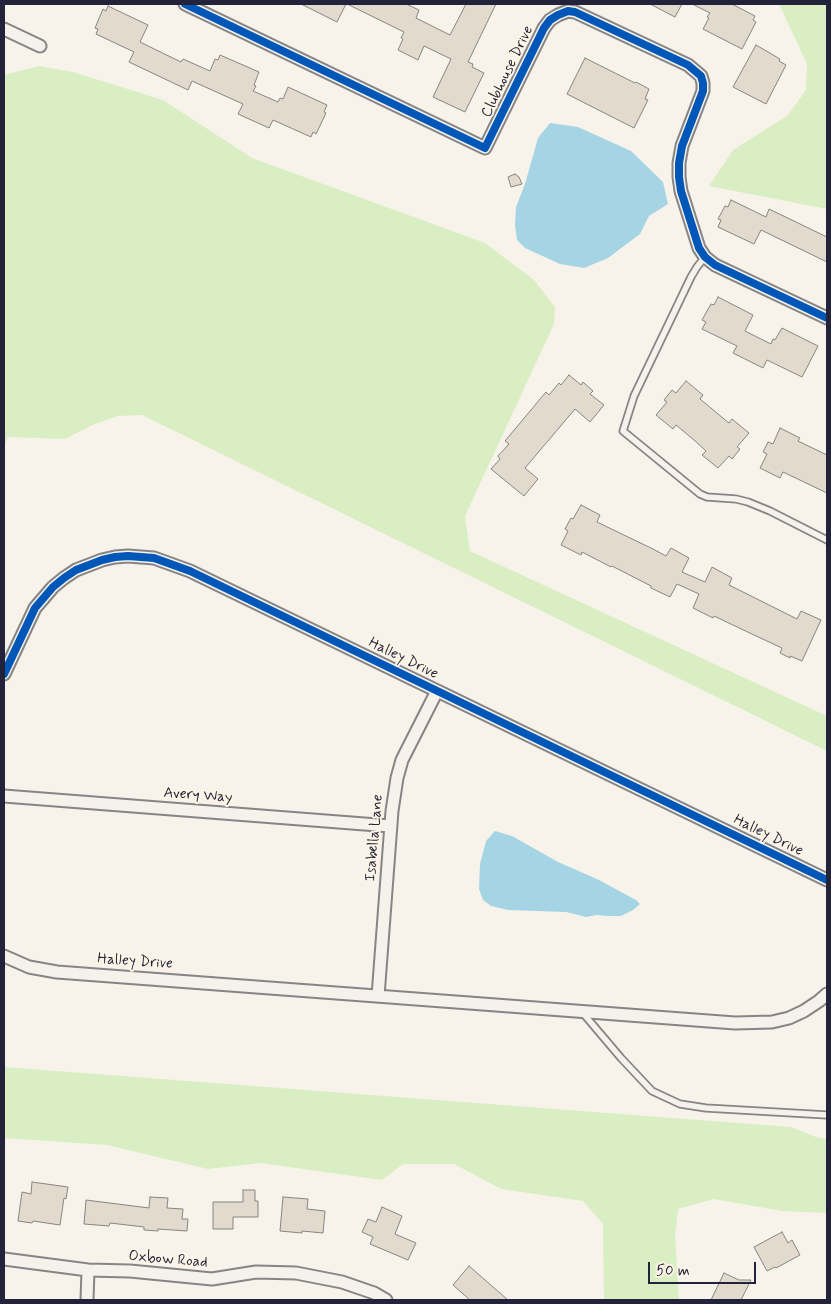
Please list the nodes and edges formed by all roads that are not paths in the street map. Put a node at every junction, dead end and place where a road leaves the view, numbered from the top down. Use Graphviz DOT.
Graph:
graph roads {
  1 [pos="184,4"];
  2 [pos="4,29"];
  3 [pos="15,34"];
  4 [pos="4,41"];
  5 [pos="40,46"];
  6 [pos="705,257"];
  7 [pos="827,318"];
  8 [pos="827,540"];
  9 [pos="4,674"];
  10 [pos="437,691"];
  11 [pos="4,796"];
  12 [pos="390,826"];
  13 [pos="827,880"];
  14 [pos="4,956"];
  15 [pos="827,994"];
  16 [pos="378,996"];
  17 [pos="582,1012"];
  18 [pos="827,1115"];
  19 [pos="4,1259"];
  20 [pos="88,1270"];
  21 [pos="87,1300"];
  22 [pos="386,1300"];
  1 -- 6 [label="street, Clubhouse Drive"];
  2 -- 3 [label="street"];
  3 -- 4 [label="street"];
  3 -- 5 [label="street"];
  6 -- 7 [label="street"];
  6 -- 8 [label="lane"];
  9 -- 10 [label="street, Halley Drive"];
  10 -- 12 [label="street, Isabella Lane"];
  10 -- 13 [label="street, Halley Drive"];
  11 -- 12 [label="street, Avery Way"];
  12 -- 16 [label="street, Isabella Lane"];
  14 -- 16 [label="street, Halley Drive"];
  15 -- 17 [label="street, Halley Drive"];
  16 -- 17 [label="street, Halley Drive"];
  17 -- 18 [label="lane"];
  19 -- 20 [label="street, Oxbow Road"];
  20 -- 21 [label="street"];
  20 -- 22 [label="street, Oxbow Road"];
}
